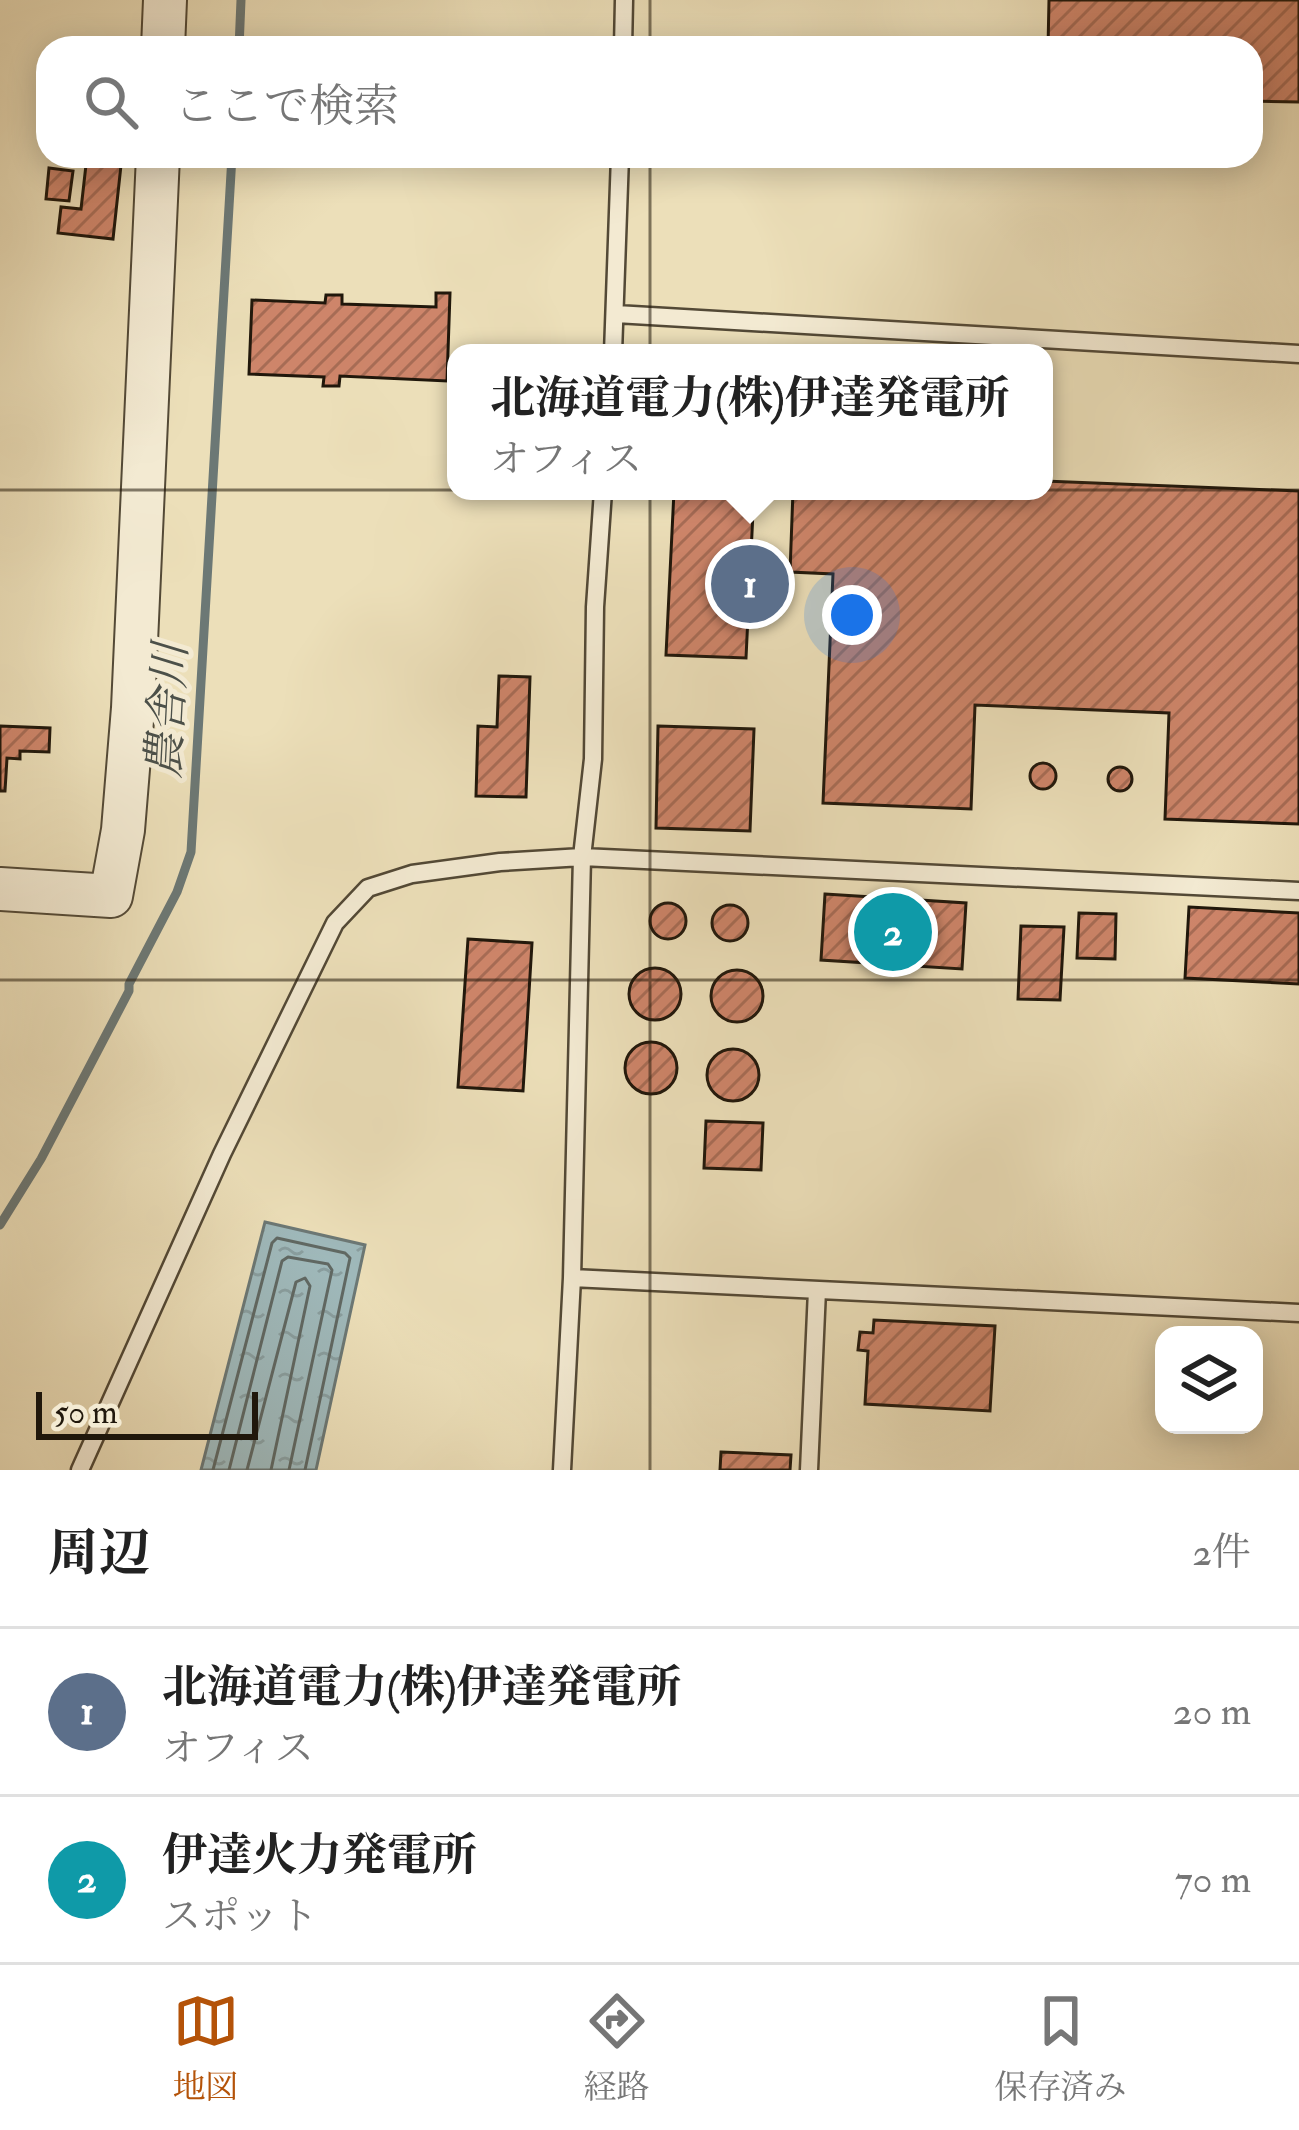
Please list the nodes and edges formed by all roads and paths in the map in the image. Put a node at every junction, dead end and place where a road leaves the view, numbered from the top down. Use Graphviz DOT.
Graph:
graph roads {
  1 [pos="165,0"];
  2 [pos="624,0"];
  3 [pos="164,36"];
  4 [pos="623,36"];
  5 [pos="157,168"];
  6 [pos="620,168"];
  7 [pos="616,314"];
  8 [pos="614,344"];
  9 [pos="1299,354"];
  10 [pos="602,500"];
  11 [pos="582,857"];
  12 [pos="0,889"];
  13 [pos="1299,891"];
  14 [pos="572,1278"];
  15 [pos="818,1289"];
  16 [pos="1299,1313"];
  17 [pos="80,1470"];
  18 [pos="562,1470"];
  19 [pos="809,1470"];
  1 -- 3 [label="street"];
  2 -- 4 [label="lane"];
  5 -- 12 [label="street"];
  6 -- 7 [label="lane"];
  7 -- 8 [label="lane"];
  7 -- 9 [label="lane"];
  10 -- 11 [label="lane"];
  11 -- 13 [label="lane"];
  11 -- 14 [label="lane"];
  11 -- 17 [label="lane"];
  14 -- 15 [label="lane"];
  14 -- 18 [label="lane"];
  15 -- 16 [label="lane"];
  15 -- 19 [label="lane"];
}
